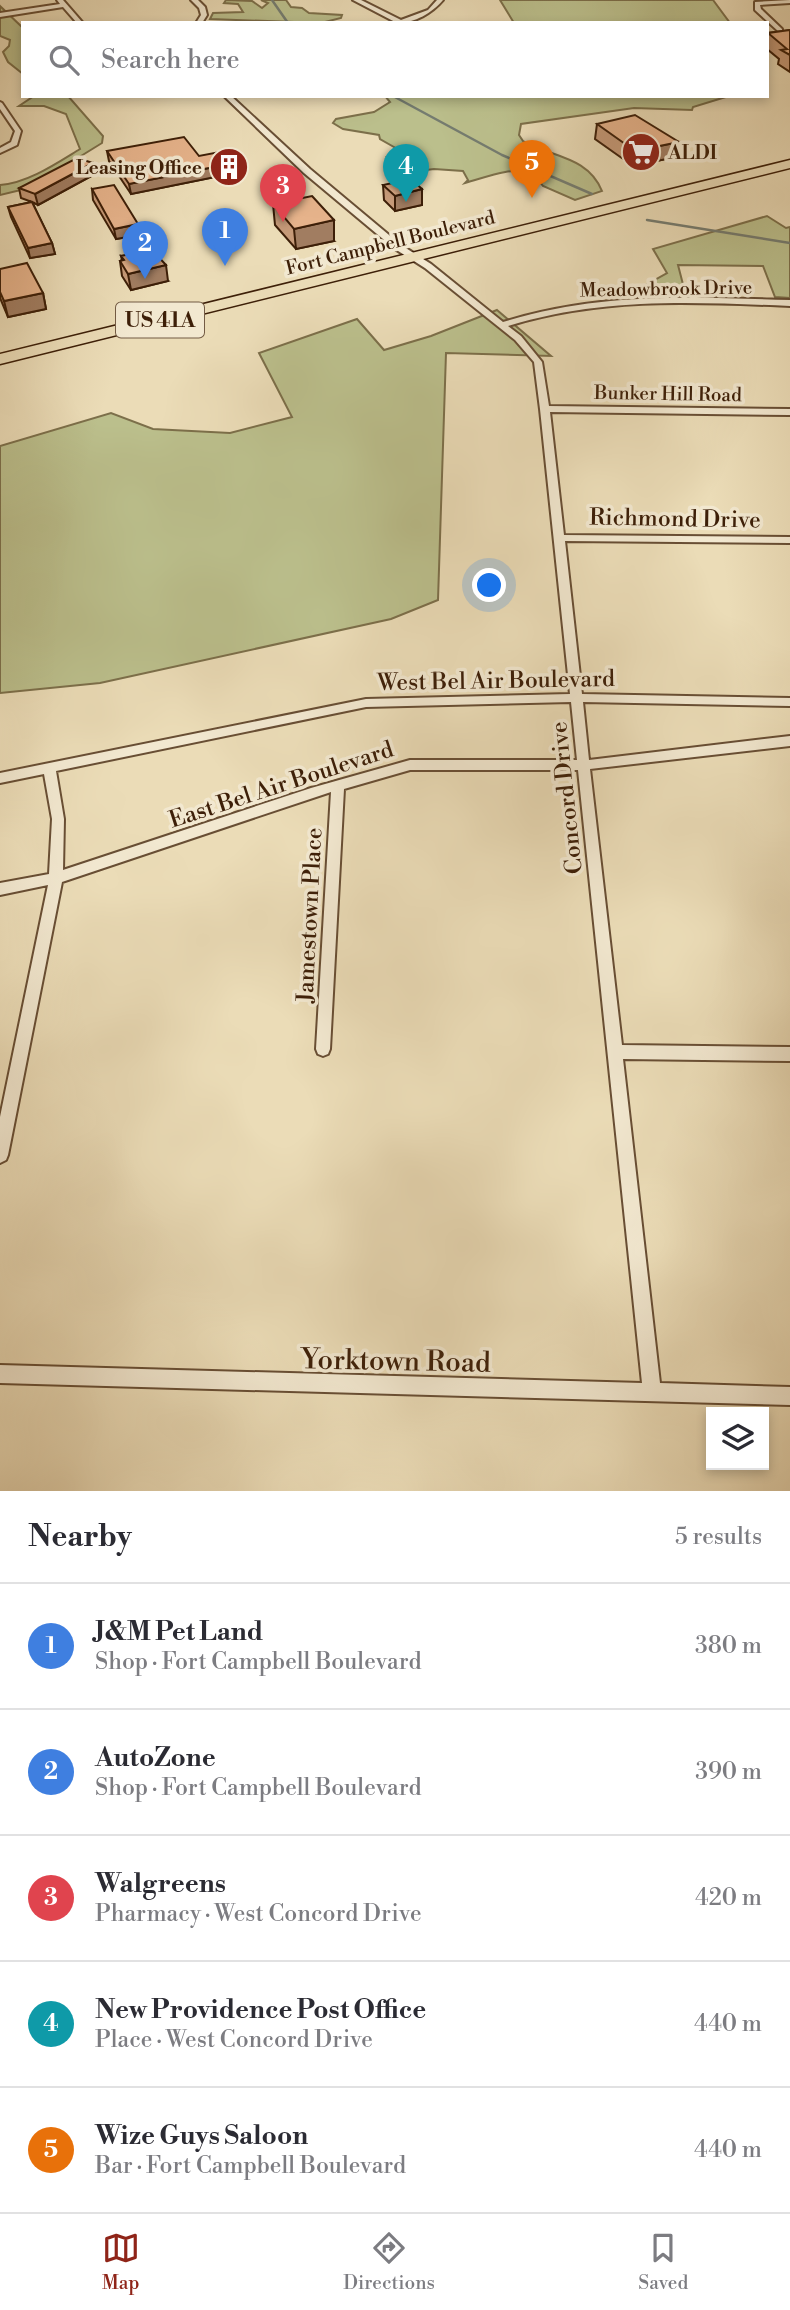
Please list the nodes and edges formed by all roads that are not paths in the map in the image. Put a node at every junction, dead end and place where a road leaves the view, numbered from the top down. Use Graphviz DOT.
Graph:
graph roads {
  1 [pos="194,0"];
  2 [pos="356,0"];
  3 [pos="440,0"];
  4 [pos="790,1"];
  5 [pos="62,2"];
  6 [pos="0,15"];
  7 [pos="78,21"];
  8 [pos="200,21"];
  9 [pos="399,21"];
  10 [pos="404,21"];
  11 [pos="780,30"];
  12 [pos="229,98"];
  13 [pos="0,104"];
  14 [pos="0,151"];
  15 [pos="790,164"];
  16 [pos="414,257"];
  17 [pos="790,303"];
  18 [pos="503,325"];
  19 [pos="0,359"];
  20 [pos="545,409"];
  21 [pos="790,412"];
  22 [pos="559,538"];
  23 [pos="790,540"];
  24 [pos="576,698"];
  25 [pos="790,702"];
  26 [pos="790,741"];
  27 [pos="584,765"];
  28 [pos="49,767"];
  29 [pos="0,778"];
  30 [pos="338,785"];
  31 [pos="56,878"];
  32 [pos="0,889"];
  33 [pos="323,1049"];
  34 [pos="615,1052"];
  35 [pos="790,1054"];
  36 [pos="0,1155"];
  37 [pos="0,1374"];
  38 [pos="652,1392"];
  39 [pos="790,1396"];
  1 -- 8 [label="street"];
  2 -- 9 [label="street"];
  3 -- 10 [label="street"];
  4 -- 11 [label="street"];
  5 -- 6 [label="street"];
  5 -- 7 [label="street"];
  12 -- 16 [label="street, Concord Drive"];
  13 -- 14 [label="street"];
  15 -- 16 [label="highway, Fort Campbell Boulevard / US 41A"];
  16 -- 18 [label="street, Concord Drive"];
  16 -- 19 [label="highway, Fort Campbell Boulevard / US 41A"];
  17 -- 18 [label="street, Meadowbrook Drive"];
  18 -- 20 [label="street, Concord Drive"];
  20 -- 21 [label="street, Bunker Hill Road"];
  20 -- 22 [label="street, Concord Drive"];
  22 -- 23 [label="street, Richmond Drive"];
  22 -- 24 [label="street, Concord Drive"];
  24 -- 25 [label="street, West Bel Air Boulevard"];
  24 -- 27 [label="street, Concord Drive"];
  24 -- 28 [label="street, West Bel Air Boulevard"];
  26 -- 27 [label="street, East Bel Air Boulevard"];
  27 -- 30 [label="street, East Bel Air Boulevard"];
  27 -- 34 [label="street, Concord Drive"];
  28 -- 29 [label="street, West Bel Air Boulevard"];
  28 -- 31 [label="street"];
  30 -- 31 [label="street, East Bel Air Boulevard"];
  30 -- 33 [label="street, Jamestown Place"];
  31 -- 32 [label="street, East Bel Air Boulevard"];
  31 -- 36 [label="street"];
  34 -- 35 [label="street"];
  34 -- 38 [label="street, Concord Drive"];
  37 -- 38 [label="street, Yorktown Road"];
  38 -- 39 [label="street, Yorktown Road"];
}
